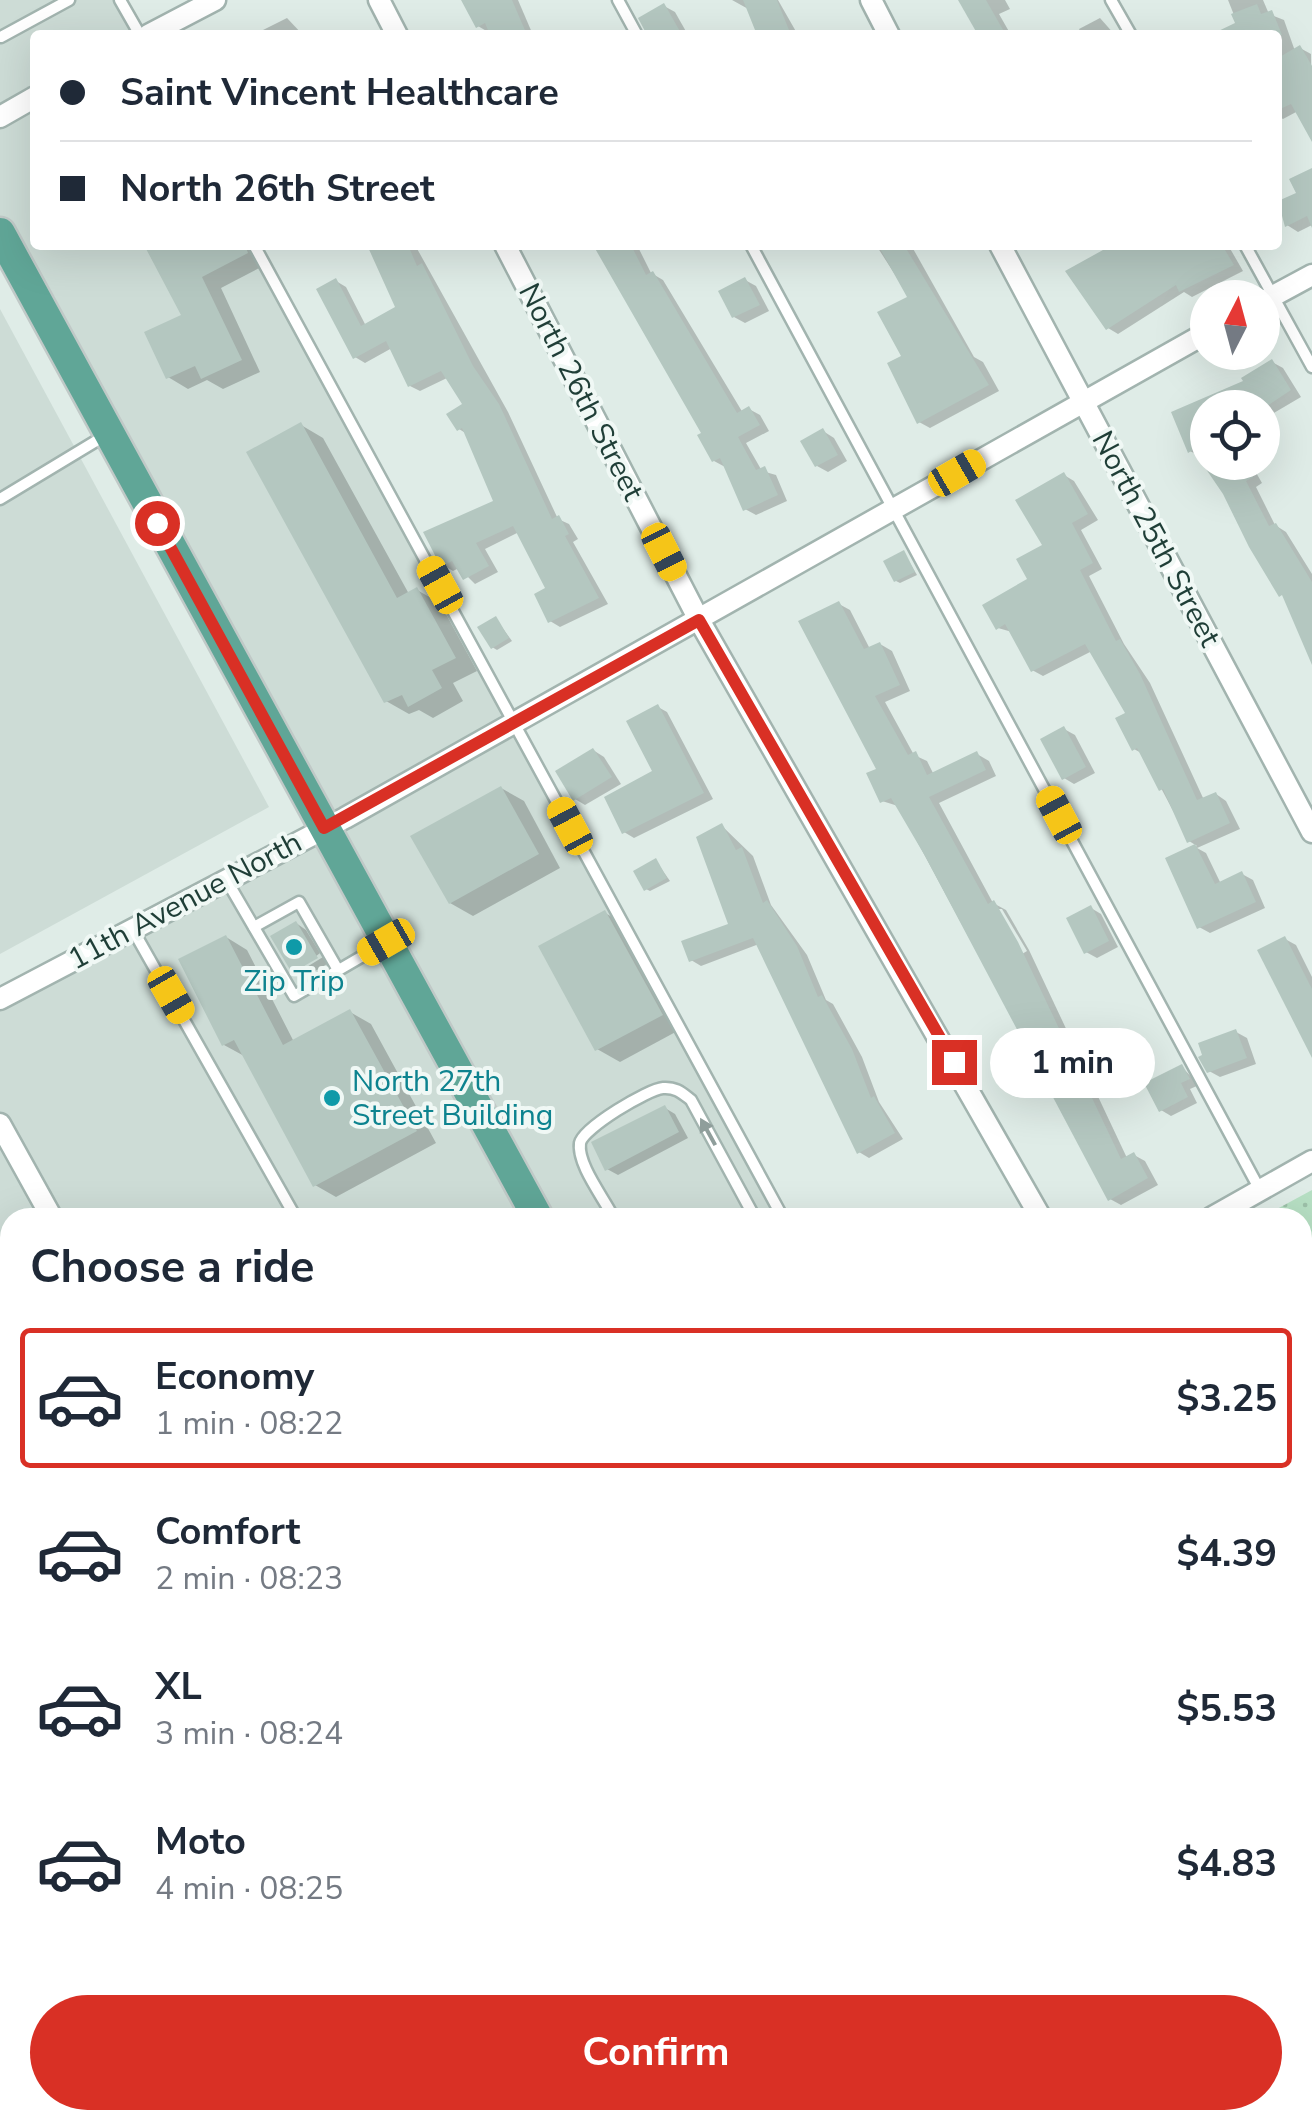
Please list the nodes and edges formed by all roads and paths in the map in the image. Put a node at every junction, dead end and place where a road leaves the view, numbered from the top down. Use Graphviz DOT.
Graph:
graph roads {
  1 [pos="69,0"];
  2 [pos="120,0"];
  3 [pos="214,0"];
  4 [pos="379,0"];
  5 [pos="618,0"];
  6 [pos="871,0"];
  7 [pos="1112,0"];
  8 [pos="137,30"];
  9 [pos="157,30"];
  10 [pos="394,30"];
  11 [pos="633,30"];
  12 [pos="886,30"];
  13 [pos="1127,30"];
  14 [pos="1,37"];
  15 [pos="30,101"];
  16 [pos="0,117"];
  17 [pos="0,234"];
  18 [pos="257,250"];
  19 [pos="509,250"];
  20 [pos="754,250"];
  21 [pos="1003,250"];
  22 [pos="1248,250"];
  23 [pos="1312,274"];
  24 [pos="1260,280"];
  25 [pos="1280,292"];
  26 [pos="1280,317"];
  27 [pos="1190,342"];
  28 [pos="1312,366"];
  29 [pos="1082,401"];
  30 [pos="108,433"];
  31 [pos="0,499"];
  32 [pos="894,508"];
  33 [pos="699,620"];
  34 [pos="514,721"];
  35 [pos="324,828"];
  36 [pos="1312,832"];
  37 [pos="226,880"];
  38 [pos="254,928"];
  39 [pos="132,929"];
  40 [pos="386,942"];
  41 [pos="338,970"];
  42 [pos="0,999"];
  43 [pos="0,1124"];
  44 [pos="1312,1161"];
  45 [pos="1260,1190"];
  46 [pos="46,1208"];
  47 [pos="290,1208"];
  48 [pos="532,1208"];
  49 [pos="608,1208"];
  50 [pos="750,1208"];
  51 [pos="778,1208"];
  52 [pos="1035,1208"];
  53 [pos="1228,1208"];
  1 -- 14 [label="lane"];
  2 -- 8 [label="lane"];
  3 -- 9 [label="street"];
  4 -- 10 [label="street"];
  5 -- 11 [label="lane"];
  6 -- 12 [label="street"];
  7 -- 13 [label="lane"];
  15 -- 16 [label="street"];
  17 -- 30 [label="main road"];
  18 -- 34 [label="lane"];
  19 -- 33 [label="street, North 26th Street"];
  20 -- 32 [label="lane"];
  21 -- 29 [label="street, North 25th Street"];
  22 -- 24 [label="lane"];
  23 -- 25 [label="street"];
  26 -- 28 [label="lane"];
  27 -- 29 [label="street, 11th Avenue North"];
  29 -- 32 [label="street, 11th Avenue North"];
  29 -- 36 [label="street, North 25th Street"];
  30 -- 31 [label="lane"];
  30 -- 35 [label="main road"];
  32 -- 33 [label="street, 11th Avenue North"];
  32 -- 45 [label="lane"];
  33 -- 34 [label="street, 11th Avenue North"];
  33 -- 52 [label="street, North 26th Street"];
  34 -- 35 [label="street, 11th Avenue North"];
  34 -- 51 [label="lane"];
  35 -- 37 [label="street, 11th Avenue North"];
  35 -- 40 [label="main road"];
  37 -- 38 [label="lane"];
  37 -- 39 [label="street, 11th Avenue North"];
  38 -- 41 [label="lane"];
  38 -- 41 [label="lane"];
  39 -- 42 [label="street, 11th Avenue North"];
  39 -- 47 [label="lane"];
  40 -- 41 [label="lane"];
  40 -- 48 [label="main road"];
  43 -- 46 [label="street"];
  44 -- 45 [label="street"];
  45 -- 53 [label="street"];
  50 -- 49 [label="lane, one-way"];
}
